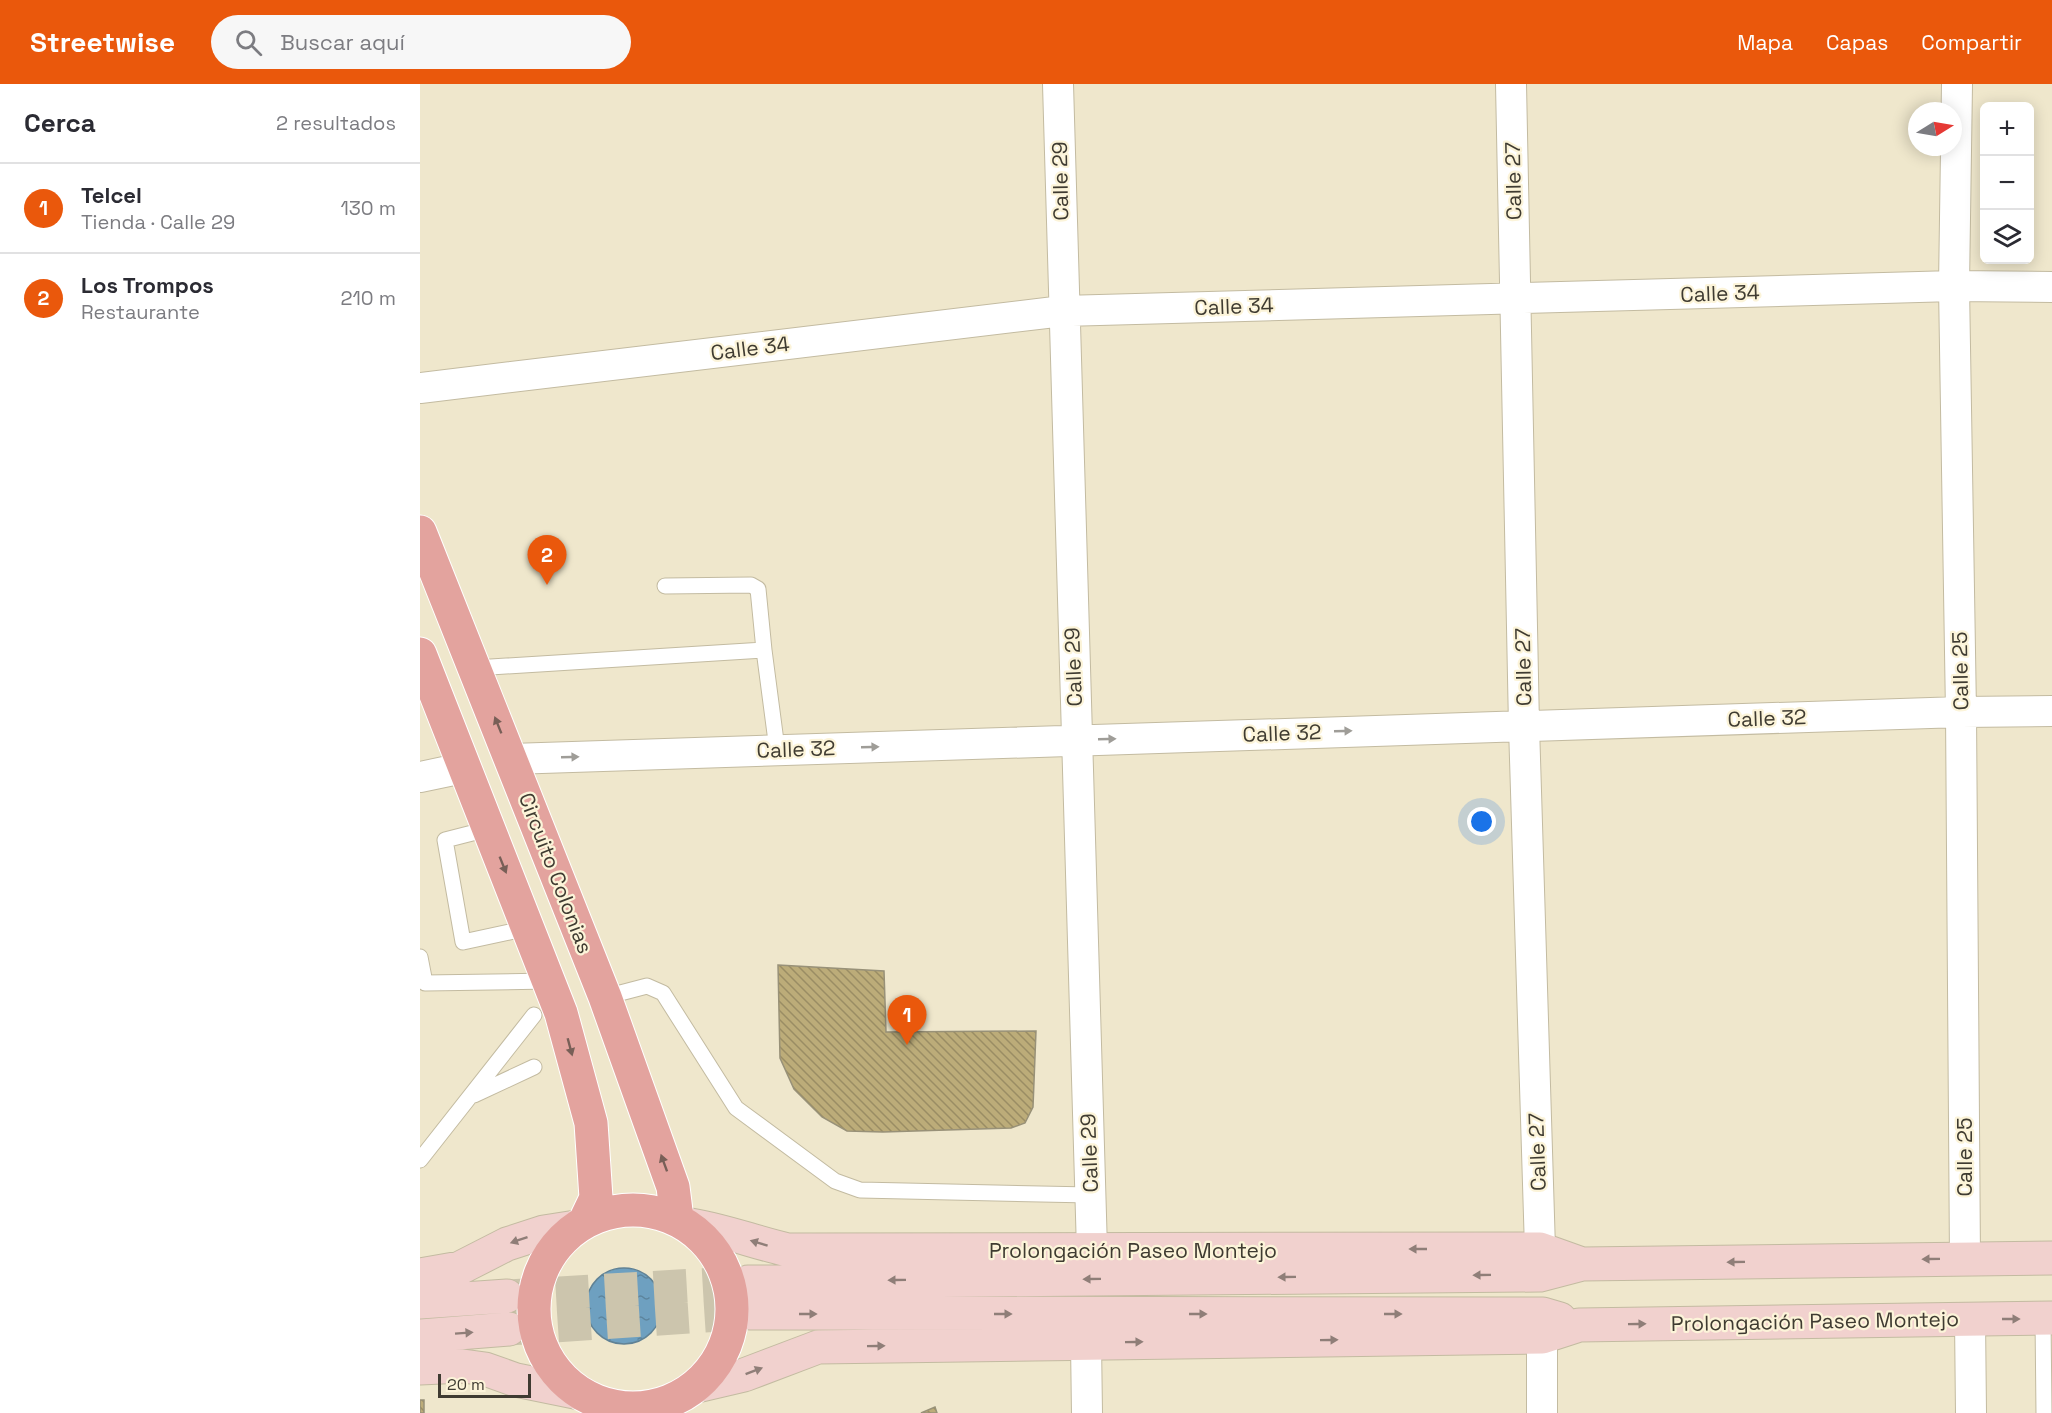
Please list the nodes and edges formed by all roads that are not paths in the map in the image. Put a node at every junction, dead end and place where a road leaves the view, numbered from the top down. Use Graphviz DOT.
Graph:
graph roads {
  1 [pos="1058,84"];
  2 [pos="1511,84"];
  3 [pos="1957,84"];
  4 [pos="1954,286"];
  5 [pos="2052,287"];
  6 [pos="1515,298"];
  7 [pos="1063,310"];
  8 [pos="420,387"];
  9 [pos="420,532"];
  10 [pos="664,586"];
  11 [pos="764,650"];
  12 [pos="420,654"];
  13 [pos="475,668"];
  14 [pos="2052,711"];
  15 [pos="1961,712"];
  16 [pos="1524,726"];
  17 [pos="1076,740"];
  18 [pos="777,750"];
  19 [pos="511,759"];
  20 [pos="463,768"];
  21 [pos="420,777"];
  22 [pos="488,829"];
  23 [pos="528,927"];
  24 [pos="420,957"];
  25 [pos="549,981"];
  26 [pos="605,997"];
  27 [pos="534,1016"];
  28 [pos="534,1067"];
  29 [pos="470,1096"];
  30 [pos="420,1160"];
  31 [pos="1090,1195"];
  32 [pos="681,1221"];
  33 [pos="580,1224"];
  34 [pos="1540,1249"];
  35 [pos="1092,1250"];
  36 [pos="2052,1258"];
  37 [pos="1965,1259"];
  38 [pos="1582,1264"];
  39 [pos="420,1275"];
  40 [pos="507,1296"];
  41 [pos="420,1302"];
  42 [pos="2048,1318"];
  43 [pos="1970,1319"];
  44 [pos="1579,1325"];
  45 [pos="509,1329"];
  46 [pos="420,1336"];
  47 [pos="1542,1337"];
  48 [pos="1086,1343"];
  49 [pos="420,1368"];
  50 [pos="688,1398"];
  51 [pos="585,1401"];
  52 [pos="1087,1413"];
  53 [pos="1542,1413"];
  54 [pos="1971,1413"];
  55 [pos="2044,1413"];
  1 -- 7 [label="street, Calle 29"];
  2 -- 6 [label="street, Calle 27"];
  3 -- 4 [label="street, Calle 25"];
  4 -- 5 [label="street, Calle 34"];
  4 -- 6 [label="street, Calle 34"];
  4 -- 15 [label="street, Calle 25"];
  6 -- 7 [label="street, Calle 34"];
  6 -- 16 [label="street, Calle 27"];
  7 -- 8 [label="street, Calle 34"];
  7 -- 17 [label="street, Calle 29"];
  9 -- 13 [label="main road, Circuito Colonias"];
  10 -- 11 [label="lane"];
  11 -- 13 [label="lane"];
  11 -- 18 [label="lane"];
  12 -- 20 [label="main road"];
  19 -- 13 [label="main road, Circuito Colonias, one-way"];
  14 -- 15 [label="street, Calle 32"];
  15 -- 16 [label="street, Calle 32"];
  15 -- 37 [label="street, Calle 25"];
  17 -- 16 [label="street, Calle 32, one-way"];
  16 -- 34 [label="street, Calle 27"];
  18 -- 17 [label="street, Calle 32, one-way"];
  17 -- 31 [label="street, Calle 29"];
  19 -- 18 [label="street, Calle 32, one-way"];
  19 -- 26 [label="main road, Circuito Colonias"];
  20 -- 21 [label="street"];
  20 -- 22 [label="main road"];
  22 -- 23 [label="main road, one-way"];
  22 -- 23 [label="lane"];
  23 -- 25 [label="main road"];
  24 -- 25 [label="lane"];
  25 -- 33 [label="main road, one-way"];
  26 -- 31 [label="lane"];
  32 -- 26 [label="main road, Circuito Colonias, one-way"];
  27 -- 29 [label="lane"];
  28 -- 29 [label="lane"];
  29 -- 30 [label="lane"];
  31 -- 35 [label="street, Calle 29"];
  32 -- 33 [label="main road"];
  35 -- 32 [label="main road, Prolongación Paseo Montejo, one-way"];
  32 -- 50 [label="main road"];
  33 -- 39 [label="main road, one-way"];
  33 -- 51 [label="main road"];
  34 -- 35 [label="main road, Prolongación Paseo Montejo, one-way"];
  34 -- 38 [label="main road, Prolongación Paseo Montejo"];
  36 -- 37 [label="main road, Prolongación Paseo Montejo"];
  37 -- 38 [label="main road, Prolongación Paseo Montejo, one-way"];
  38 -- 44 [label="main road, Prolongación Paseo Montejo, one-way"];
  40 -- 41 [label="main road"];
  43 -- 42 [label="main road, Prolongación Paseo Montejo, one-way"];
  42 -- 55 [label="lane"];
  44 -- 43 [label="main road, Prolongación Paseo Montejo, one-way"];
  43 -- 54 [label="street"];
  44 -- 47 [label="main road, Prolongación Paseo Montejo"];
  46 -- 45 [label="main road, one-way"];
  48 -- 47 [label="main road, Prolongación Paseo Montejo, one-way"];
  47 -- 53 [label="street"];
  50 -- 48 [label="main road, Prolongación Paseo Montejo, one-way"];
  48 -- 52 [label="street"];
  49 -- 51 [label="main road"];
  50 -- 51 [label="main road"];
}
